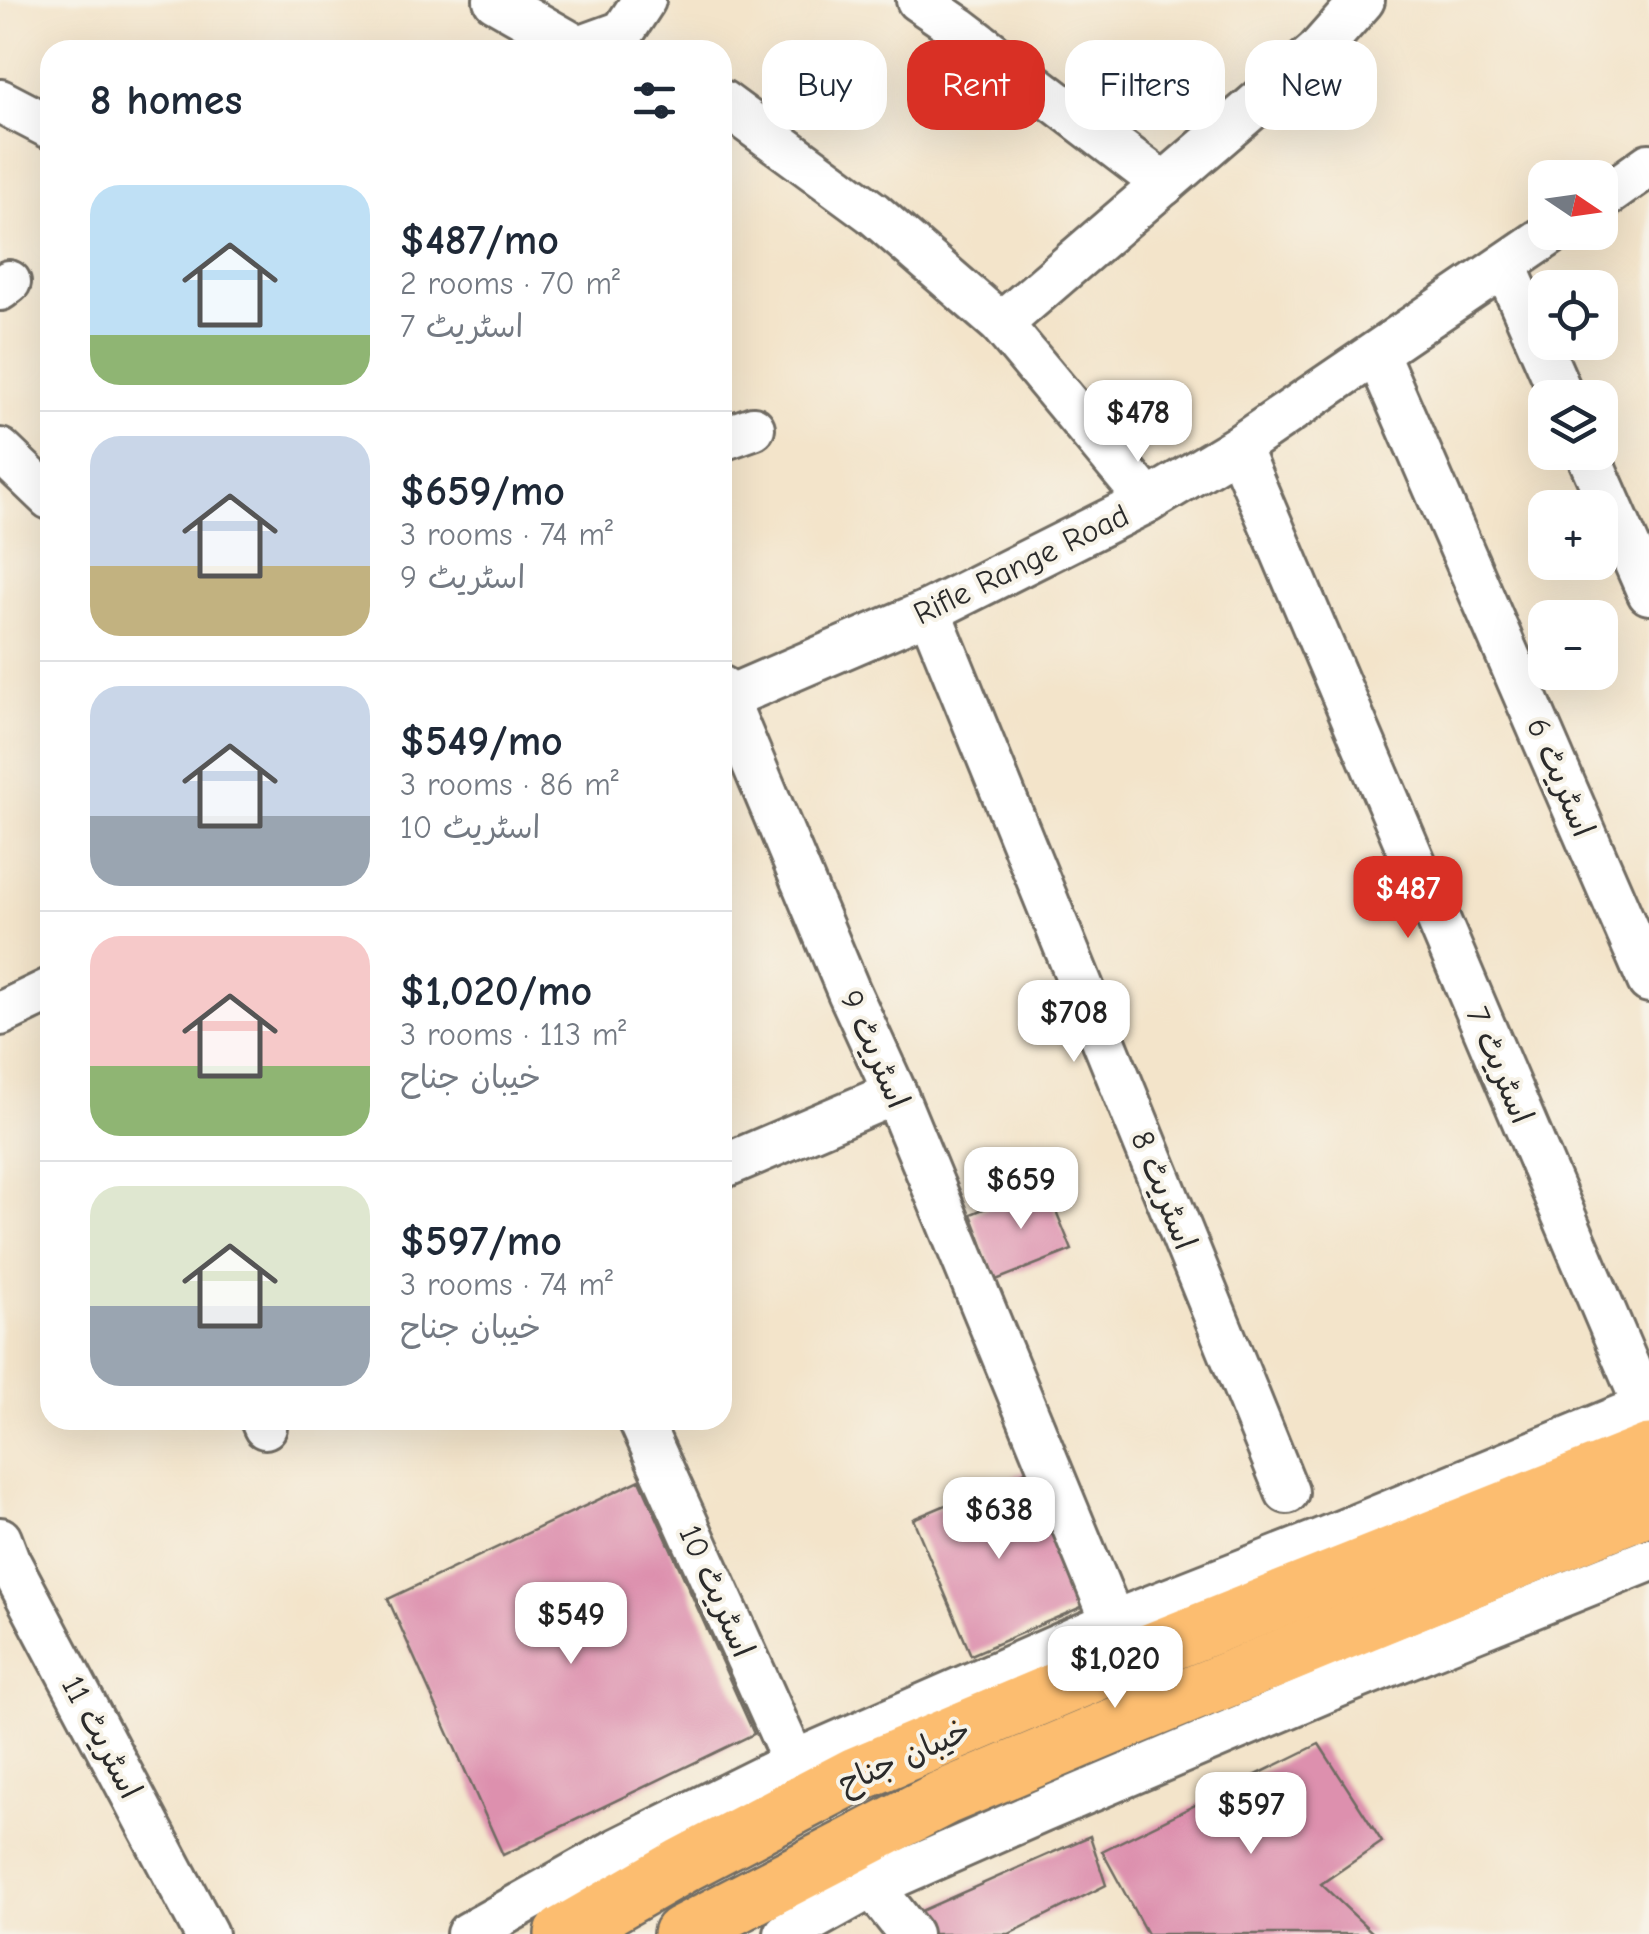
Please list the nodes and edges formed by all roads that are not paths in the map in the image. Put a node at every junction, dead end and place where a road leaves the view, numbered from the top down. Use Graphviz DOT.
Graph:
graph roads {
  1 [pos="495,0"];
  2 [pos="918,0"];
  3 [pos="1363,0"];
  4 [pos="638,27"];
  5 [pos="563,40"];
  6 [pos="603,40"];
  7 [pos="0,101"];
  8 [pos="732,109"];
  9 [pos="40,122"];
  10 [pos="1644,183"];
  11 [pos="1164,184"];
  12 [pos="1618,193"];
  13 [pos="1528,250"];
  14 [pos="1505,266"];
  15 [pos="1001,324"];
  16 [pos="1377,354"];
  17 [pos="1555,380"];
  18 [pos="1238,447"];
  19 [pos="0,450"];
  20 [pos="1595,470"];
  21 [pos="40,482"];
  22 [pos="1148,501"];
  23 [pos="1649,593"];
  24 [pos="929,611"];
  25 [pos="732,692"];
  26 [pos="732,714"];
  27 [pos="1649,981"];
  28 [pos="40,995"];
  29 [pos="0,1014"];
  30 [pos="895,1094"];
  31 [pos="732,1164"];
  32 [pos="1648,1421"];
  33 [pos="645,1430"];
  34 [pos="1287,1492"];
  35 [pos="1649,1507"];
  36 [pos="0,1539"];
  37 [pos="1649,1560"];
  38 [pos="1113,1622"];
  39 [pos="794,1762"];
  40 [pos="872,1886"];
  41 [pos="206,1934"];
  42 [pos="468,1934"];
  43 [pos="563,1934"];
  44 [pos="681,1934"];
  45 [pos="786,1934"];
  46 [pos="910,1934"];
  1 -- 5 [label="street"];
  2 -- 11 [label="street"];
  3 -- 11 [label="street"];
  4 -- 6 [label="street"];
  7 -- 9 [label="street"];
  8 -- 15 [label="street"];
  10 -- 12 [label="street"];
  11 -- 15 [label="street"];
  13 -- 14 [label="street, Rifle Range Road"];
  14 -- 16 [label="street, Rifle Range Road"];
  14 -- 17 [label="street"];
  15 -- 22 [label="street"];
  16 -- 18 [label="street, Rifle Range Road"];
  16 -- 27 [label="street, اسٹریٹ 6"];
  18 -- 22 [label="street, Rifle Range Road"];
  18 -- 32 [label="street, اسٹریٹ 7"];
  19 -- 21 [label="street"];
  20 -- 23 [label="street"];
  22 -- 24 [label="street, Rifle Range Road"];
  24 -- 25 [label="street, Rifle Range Road"];
  24 -- 34 [label="street, اسٹریٹ 8"];
  26 -- 30 [label="street, اسٹریٹ 9"];
  28 -- 29 [label="street"];
  30 -- 31 [label="street"];
  30 -- 38 [label="street, اسٹریٹ 9"];
  32 -- 38 [label="street"];
  32 -- 43 [label="main road, خیبان جناح"];
  33 -- 39 [label="street, اسٹریٹ 10"];
  35 -- 44 [label="main road, خیبان جناح"];
  36 -- 41 [label="street, اسٹریٹ 11"];
  37 -- 40 [label="street"];
  38 -- 39 [label="street"];
  39 -- 42 [label="street"];
  40 -- 45 [label="street"];
  40 -- 46 [label="street"];
}
